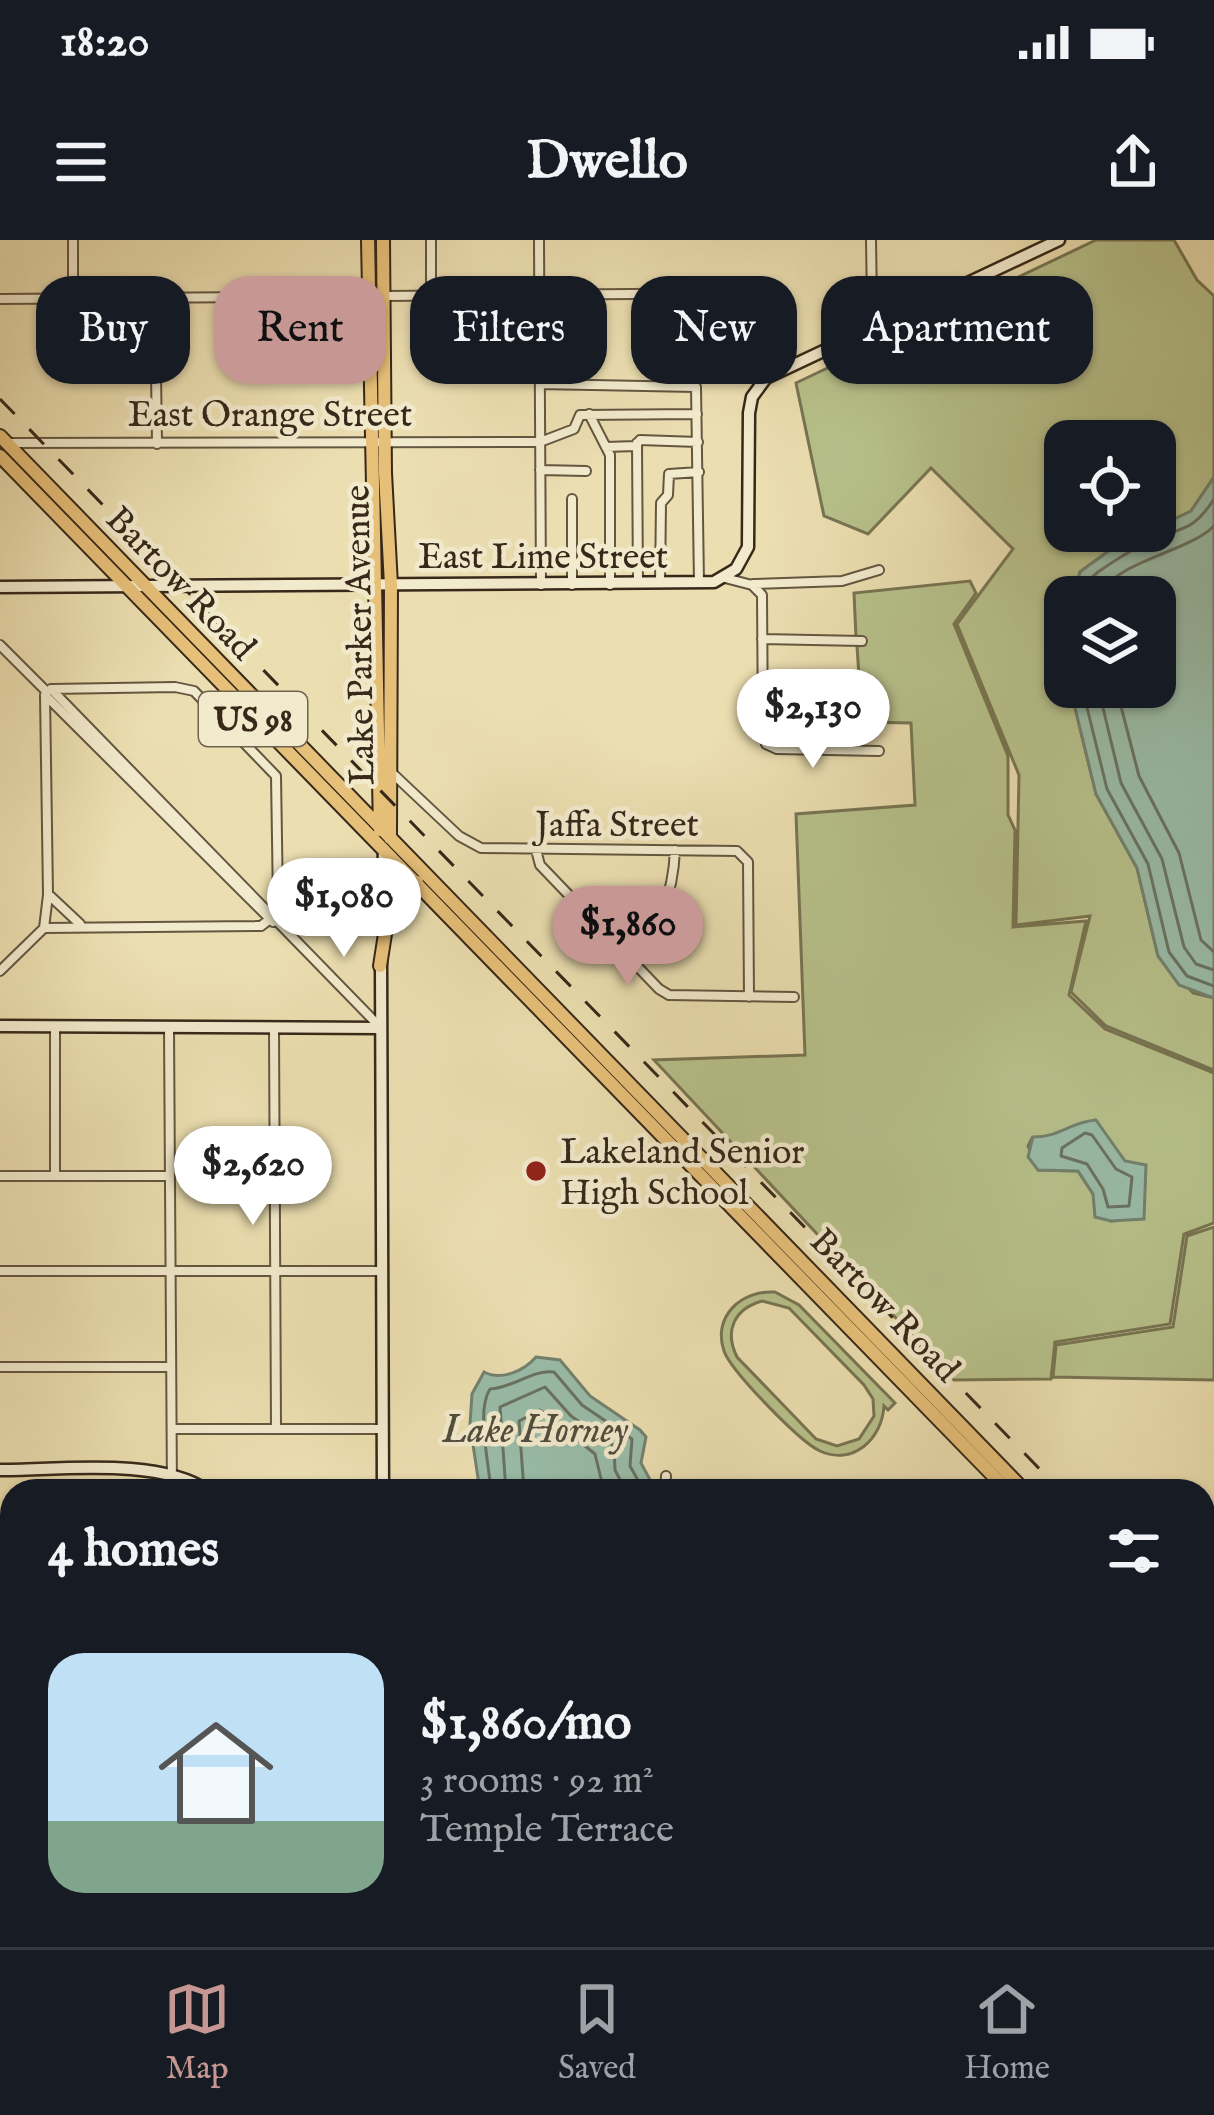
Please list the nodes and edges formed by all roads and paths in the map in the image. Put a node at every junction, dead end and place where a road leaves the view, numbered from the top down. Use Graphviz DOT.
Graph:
graph roads {
  1 [pos="73,240"];
  2 [pos="368,240"];
  3 [pos="382,240"];
  4 [pos="430,240"];
  5 [pos="539,240"];
  6 [pos="871,240"];
  7 [pos="1060,240"];
  8 [pos="73,276"];
  9 [pos="373,276"];
  10 [pos="378,276"];
  11 [pos="431,276"];
  12 [pos="539,276"];
  13 [pos="872,276"];
  14 [pos="983,276"];
  15 [pos="0,299"];
  16 [pos="36,299"];
  17 [pos="821,352"];
  18 [pos="156,384"];
  19 [pos="377,384"];
  20 [pos="540,384"];
  21 [pos="589,414"];
  22 [pos="697,414"];
  23 [pos="377,442"];
  24 [pos="540,442"];
  25 [pos="698,442"];
  26 [pos="638,443"];
  27 [pos="157,444"];
  28 [pos="2,445"];
  29 [pos="606,447"];
  30 [pos="540,470"];
  31 [pos="586,471"];
  32 [pos="699,472"];
  33 [pos="572,499"];
  34 [pos="879,570"];
  35 [pos="725,578"];
  36 [pos="699,584"];
  37 [pos="541,585"];
  38 [pos="572,585"];
  39 [pos="610,585"];
  40 [pos="638,585"];
  41 [pos="660,585"];
  42 [pos="752,585"];
  43 [pos="124,586"];
  44 [pos="145,586"];
  45 [pos="384,586"];
  46 [pos="0,587"];
  47 [pos="762,639"];
  48 [pos="862,641"];
  49 [pos="0,645"];
  50 [pos="48,692"];
  51 [pos="254,709"];
  52 [pos="233,730"];
  53 [pos="879,751"];
  54 [pos="380,762"];
  55 [pos="392,772"];
  56 [pos="385,838"];
  57 [pos="536,850"];
  58 [pos="675,850"];
  59 [pos="417,882"];
  60 [pos="48,894"];
  61 [pos="274,920"];
  62 [pos="81,926"];
  63 [pos="44,928"];
  64 [pos="629,957"];
  65 [pos="380,966"];
  66 [pos="0,970"];
  67 [pos="749,997"];
  68 [pos="794,997"];
  69 [pos="0,1026"];
  70 [pos="55,1027"];
  71 [pos="169,1028"];
  72 [pos="381,1028"];
  73 [pos="274,1029"];
  74 [pos="0,1176"];
  75 [pos="56,1176"];
  76 [pos="170,1177"];
  77 [pos="729,1194"];
  78 [pos="0,1270"];
  79 [pos="171,1271"];
  80 [pos="275,1271"];
  81 [pos="382,1271"];
  82 [pos="0,1367"];
  83 [pos="171,1367"];
  84 [pos="276,1428"];
  85 [pos="172,1429"];
  86 [pos="382,1429"];
  87 [pos="0,1470"];
  88 [pos="172,1476"];
  89 [pos="666,1476"];
  90 [pos="186,1479"];
  91 [pos="382,1479"];
  92 [pos="666,1479"];
  93 [pos="997,1479"];
  94 [pos="1013,1479"];
  1 -- 8 [label="street"];
  2 -- 9 [label="main road, Lake Parker Avenue"];
  3 -- 10 [label="main road, Lake Parker Avenue"];
  4 -- 11 [label="street"];
  5 -- 12 [label="street"];
  6 -- 13 [label="street"];
  7 -- 14 [label="street"];
  15 -- 16 [label="street"];
  17 -- 35 [label="street"];
  18 -- 27 [label="street"];
  19 -- 23 [label="main road, Lake Parker Avenue"];
  20 -- 22 [label="street"];
  20 -- 24 [label="street"];
  21 -- 22 [label="street"];
  21 -- 24 [label="street"];
  21 -- 29 [label="street"];
  22 -- 25 [label="street"];
  23 -- 24 [label="street, East Orange Street"];
  23 -- 27 [label="street, East Orange Street"];
  23 -- 45 [label="main road, Lake Parker Avenue"];
  24 -- 30 [label="street"];
  25 -- 26 [label="street"];
  25 -- 32 [label="street"];
  26 -- 29 [label="street"];
  26 -- 40 [label="street"];
  27 -- 28 [label="street, East Orange Street"];
  28 -- 43 [label="main road, Bartow Road / US 98"];
  28 -- 44 [label="main road, Bartow Road / US 98"];
  29 -- 39 [label="street"];
  30 -- 31 [label="street"];
  30 -- 37 [label="street"];
  32 -- 36 [label="street"];
  32 -- 41 [label="street"];
  33 -- 38 [label="street"];
  34 -- 42 [label="street"];
  35 -- 36 [label="street, East Lime Street"];
  35 -- 42 [label="street"];
  36 -- 41 [label="street, East Lime Street"];
  37 -- 38 [label="street, East Lime Street"];
  37 -- 45 [label="street, East Lime Street"];
  38 -- 39 [label="street, East Lime Street"];
  39 -- 40 [label="street, East Lime Street"];
  40 -- 41 [label="street, East Lime Street"];
  42 -- 47 [label="street"];
  43 -- 44 [label="street, East Lime Street"];
  43 -- 46 [label="street, East Lime Street"];
  43 -- 51 [label="main road, Bartow Road / US 98"];
  44 -- 45 [label="street, East Lime Street"];
  44 -- 51 [label="main road, Bartow Road / US 98"];
  45 -- 54 [label="main road, Lake Parker Avenue"];
  45 -- 55 [label="main road, Lake Parker Avenue"];
  47 -- 48 [label="street"];
  47 -- 53 [label="street"];
  49 -- 50 [label="street"];
  50 -- 52 [label="street"];
  50 -- 60 [label="street"];
  50 -- 61 [label="street"];
  51 -- 52 [label="street"];
  51 -- 56 [label="main road, Bartow Road / US 98"];
  51 -- 56 [label="main road, Bartow Road / US 98"];
  52 -- 61 [label="street"];
  54 -- 55 [label="street, Jaffa Street"];
  54 -- 56 [label="main road, Lake Parker Avenue"];
  55 -- 56 [label="main road, Lake Parker Avenue"];
  55 -- 57 [label="street, Jaffa Street"];
  56 -- 59 [label="main road, Bartow Road / US 98"];
  56 -- 65 [label="street"];
  56 -- 77 [label="main road, Bartow Road / US 98"];
  57 -- 58 [label="street, Jaffa Street"];
  57 -- 64 [label="street"];
  58 -- 64 [label="street"];
  58 -- 67 [label="street, Jaffa Street"];
  59 -- 65 [label="main road"];
  59 -- 77 [label="main road, Bartow Road / US 98"];
  60 -- 62 [label="street"];
  60 -- 63 [label="street"];
  61 -- 62 [label="street"];
  61 -- 72 [label="street"];
  62 -- 63 [label="street"];
  63 -- 66 [label="street"];
  64 -- 67 [label="street"];
  65 -- 72 [label="street"];
  67 -- 68 [label="street"];
  69 -- 70 [label="street"];
  70 -- 71 [label="street"];
  70 -- 75 [label="street"];
  71 -- 73 [label="street"];
  71 -- 76 [label="street"];
  72 -- 73 [label="street"];
  72 -- 81 [label="street"];
  73 -- 80 [label="street"];
  74 -- 75 [label="street"];
  75 -- 76 [label="street"];
  76 -- 79 [label="street"];
  77 -- 93 [label="main road, Bartow Road / US 98"];
  77 -- 94 [label="main road, Bartow Road / US 98"];
  78 -- 79 [label="street"];
  79 -- 80 [label="street"];
  79 -- 83 [label="street"];
  80 -- 81 [label="street"];
  80 -- 84 [label="street"];
  81 -- 86 [label="street"];
  82 -- 83 [label="street"];
  83 -- 85 [label="street"];
  84 -- 85 [label="street"];
  84 -- 86 [label="street"];
  85 -- 88 [label="street"];
  86 -- 91 [label="street"];
  87 -- 88 [label="street"];
  88 -- 90 [label="street"];
  89 -- 92 [label="street"];
}
